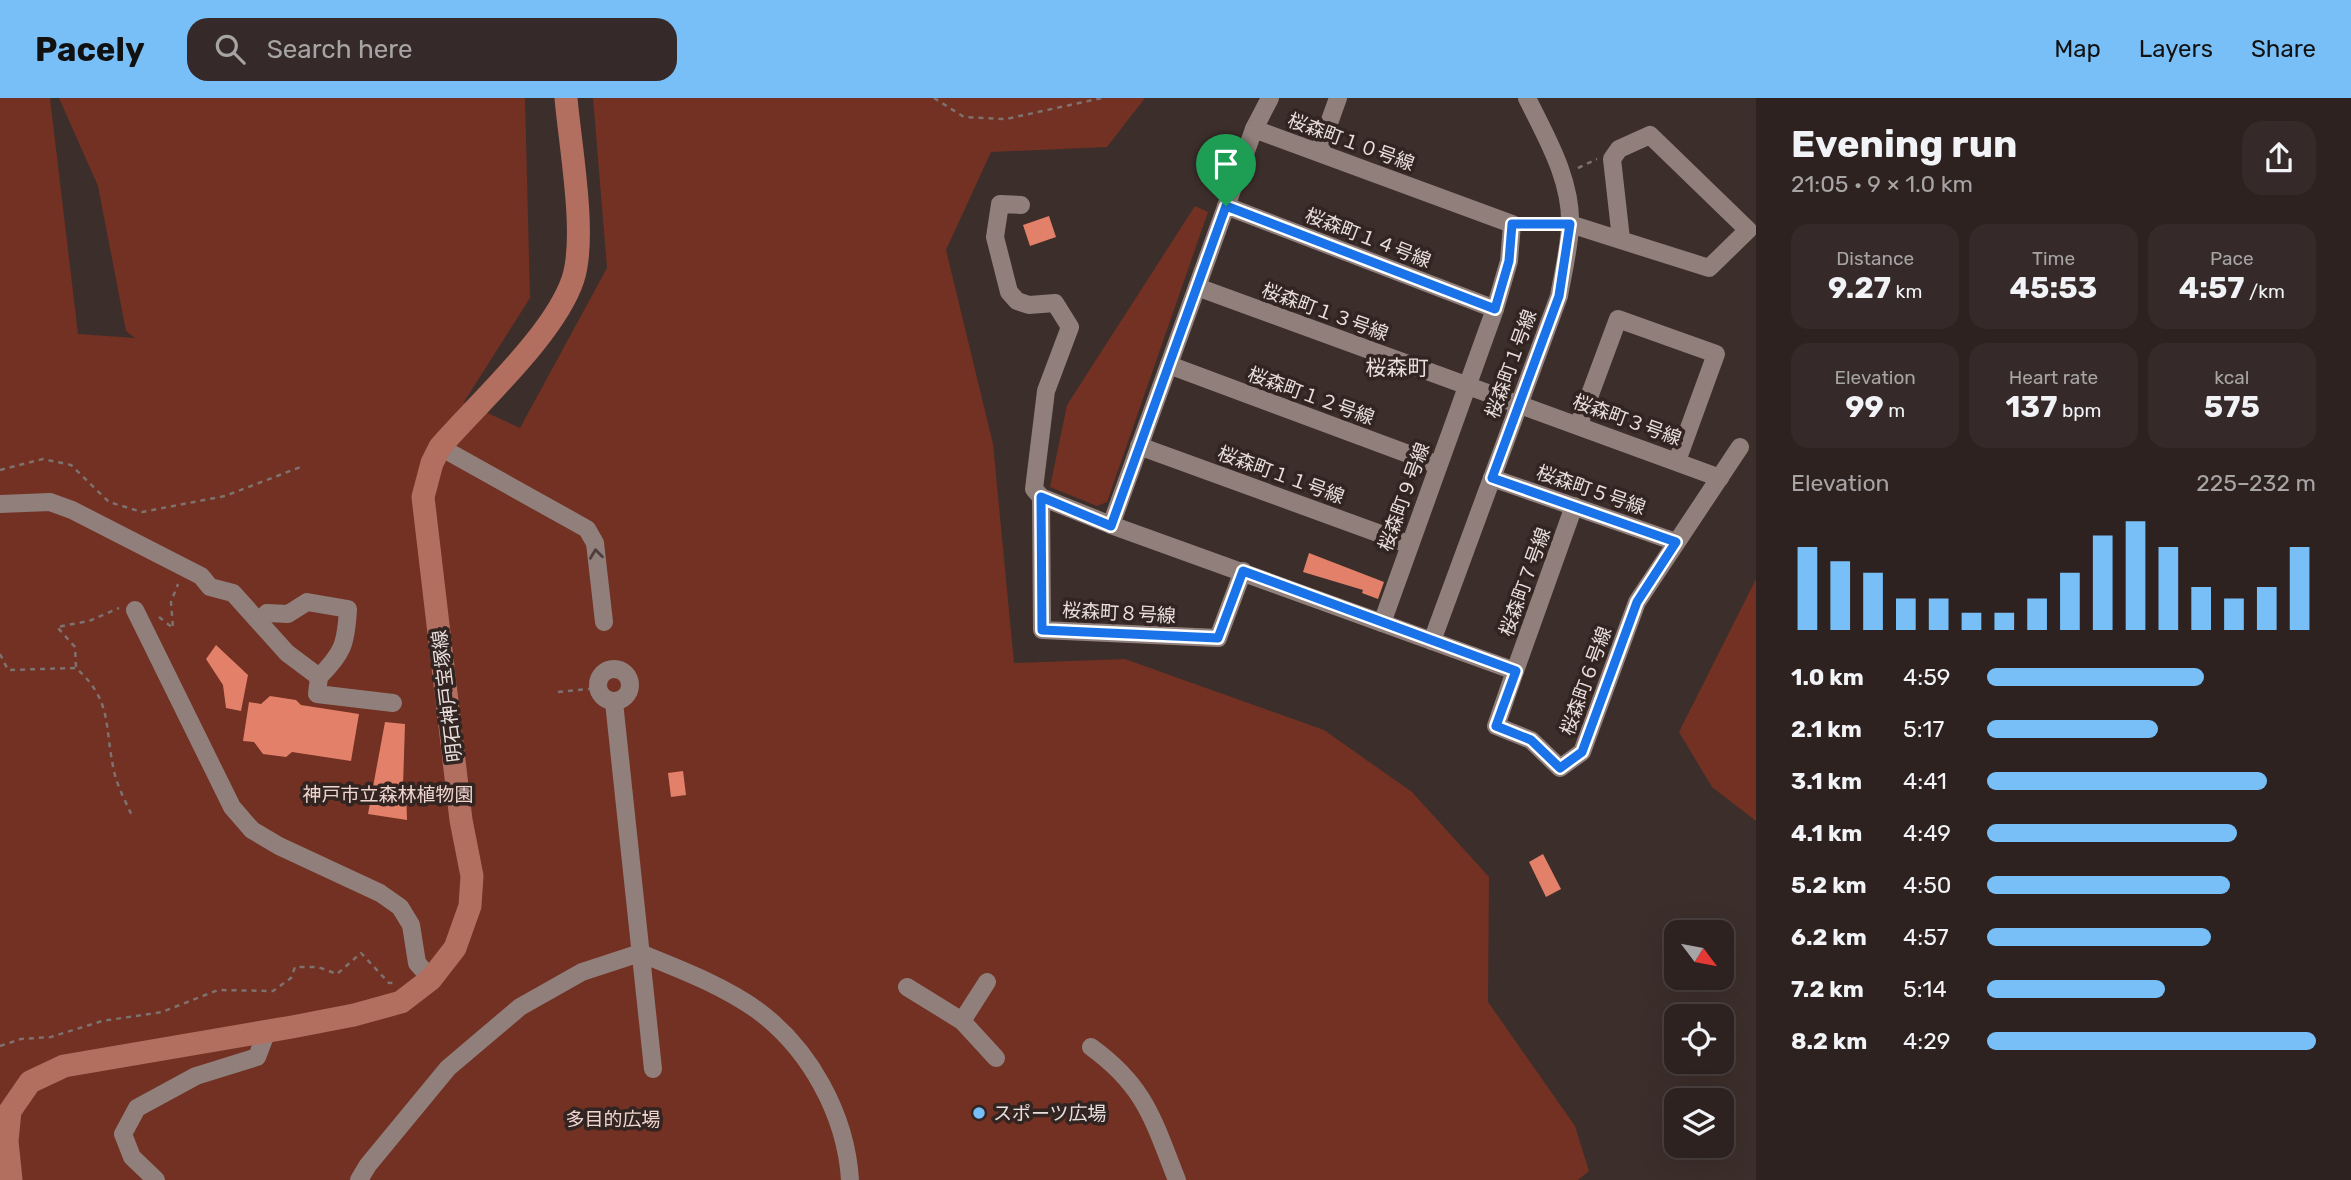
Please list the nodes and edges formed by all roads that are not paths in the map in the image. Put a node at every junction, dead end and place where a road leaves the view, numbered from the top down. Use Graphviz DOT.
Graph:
graph roads {
  1 [pos="566,98"];
  2 [pos="1270,98"];
  3 [pos="1338,98"];
  4 [pos="1527,98"];
  5 [pos="1254,129"];
  6 [pos="1319,151"];
  7 [pos="1021,205"];
  8 [pos="1226,206"];
  9 [pos="1570,224"];
  10 [pos="1620,239"];
  11 [pos="1197,287"];
  12 [pos="1495,309"];
  13 [pos="1169,366"];
  14 [pos="1466,386"];
  15 [pos="1519,404"];
  16 [pos="1579,424"];
  17 [pos="1139,446"];
  18 [pos="440,447"];
  19 [pos="1740,447"];
  20 [pos="1677,461"];
  21 [pos="1438,465"];
  22 [pos="1492,478"];
  23 [pos="1720,478"];
  24 [pos="1041,497"];
  25 [pos="0,504"];
  26 [pos="1574,506"];
  27 [pos="1111,526"];
  28 [pos="1676,542"];
  29 [pos="1408,544"];
  30 [pos="1243,571"];
  31 [pos="135,611"];
  32 [pos="604,622"];
  33 [pos="260,623"];
  34 [pos="1382,623"];
  35 [pos="1432,641"];
  36 [pos="1516,671"];
  37 [pos="319,677"];
  38 [pos="614,702"];
  39 [pos="393,703"];
  40 [pos="640,953"];
  41 [pos="431,979"];
  42 [pos="987,982"];
  43 [pos="907,986"];
  44 [pos="962,1021"];
  45 [pos="267,1031"];
  46 [pos="1091,1047"];
  47 [pos="996,1058"];
  48 [pos="653,1069"];
  49 [pos="11,1180"];
  50 [pos="156,1180"];
  51 [pos="359,1180"];
  52 [pos="850,1180"];
  53 [pos="1177,1180"];
  1 -- 18 [label="main road, 明石神戸宝塚線"];
  2 -- 5 [label="street"];
  3 -- 6 [label="street"];
  4 -- 9 [label="street, 桜森町１号線"];
  5 -- 6 [label="street, 桜森町１０号線"];
  5 -- 8 [label="street"];
  6 -- 12 [label="street, 桜森町１０号線"];
  7 -- 24 [label="street"];
  8 -- 11 [label="street"];
  8 -- 12 [label="street, 桜森町１４号線"];
  9 -- 10 [label="street"];
  9 -- 15 [label="street, 桜森町１号線"];
  10 -- 10 [label="street"];
  11 -- 13 [label="street"];
  11 -- 14 [label="street, 桜森町１３号線"];
  12 -- 14 [label="street"];
  13 -- 17 [label="street"];
  13 -- 21 [label="street, 桜森町１２号線"];
  14 -- 15 [label="street, 桜森町１３号線"];
  14 -- 21 [label="street, 桜森町９号線"];
  15 -- 16 [label="street, 桜森町３号線"];
  15 -- 22 [label="street, 桜森町１号線"];
  16 -- 20 [label="street, 桜森町３号線"];
  16 -- 20 [label="street"];
  17 -- 27 [label="street"];
  17 -- 29 [label="street, 桜森町１１号線"];
  32 -- 18 [label="street, one-way"];
  18 -- 41 [label="main road, 明石神戸宝塚線"];
  19 -- 23 [label="street, 桜森町６号線"];
  20 -- 23 [label="street, 桜森町３号線"];
  21 -- 29 [label="street, 桜森町９号線"];
  22 -- 26 [label="street, 桜森町５号線"];
  22 -- 35 [label="street, 桜森町１号線"];
  23 -- 28 [label="street, 桜森町６号線"];
  24 -- 27 [label="street"];
  24 -- 30 [label="street, 桜森町８号線"];
  25 -- 33 [label="street"];
  26 -- 28 [label="street, 桜森町５号線"];
  26 -- 36 [label="street, 桜森町７号線"];
  27 -- 30 [label="street"];
  28 -- 36 [label="street, 桜森町６号線"];
  29 -- 34 [label="street, 桜森町９号線"];
  30 -- 34 [label="street"];
  31 -- 41 [label="street"];
  33 -- 37 [label="street"];
  33 -- 37 [label="street"];
  34 -- 35 [label="street"];
  35 -- 36 [label="street"];
  37 -- 39 [label="street"];
  38 -- 38 [label="street"];
  38 -- 40 [label="street"];
  40 -- 48 [label="street"];
  40 -- 51 [label="street"];
  40 -- 52 [label="street"];
  41 -- 45 [label="main road, 明石神戸宝塚線"];
  42 -- 44 [label="street"];
  43 -- 44 [label="street"];
  44 -- 47 [label="street"];
  45 -- 49 [label="main road, 明石神戸宝塚線"];
  45 -- 50 [label="street"];
  46 -- 53 [label="street"];
}
